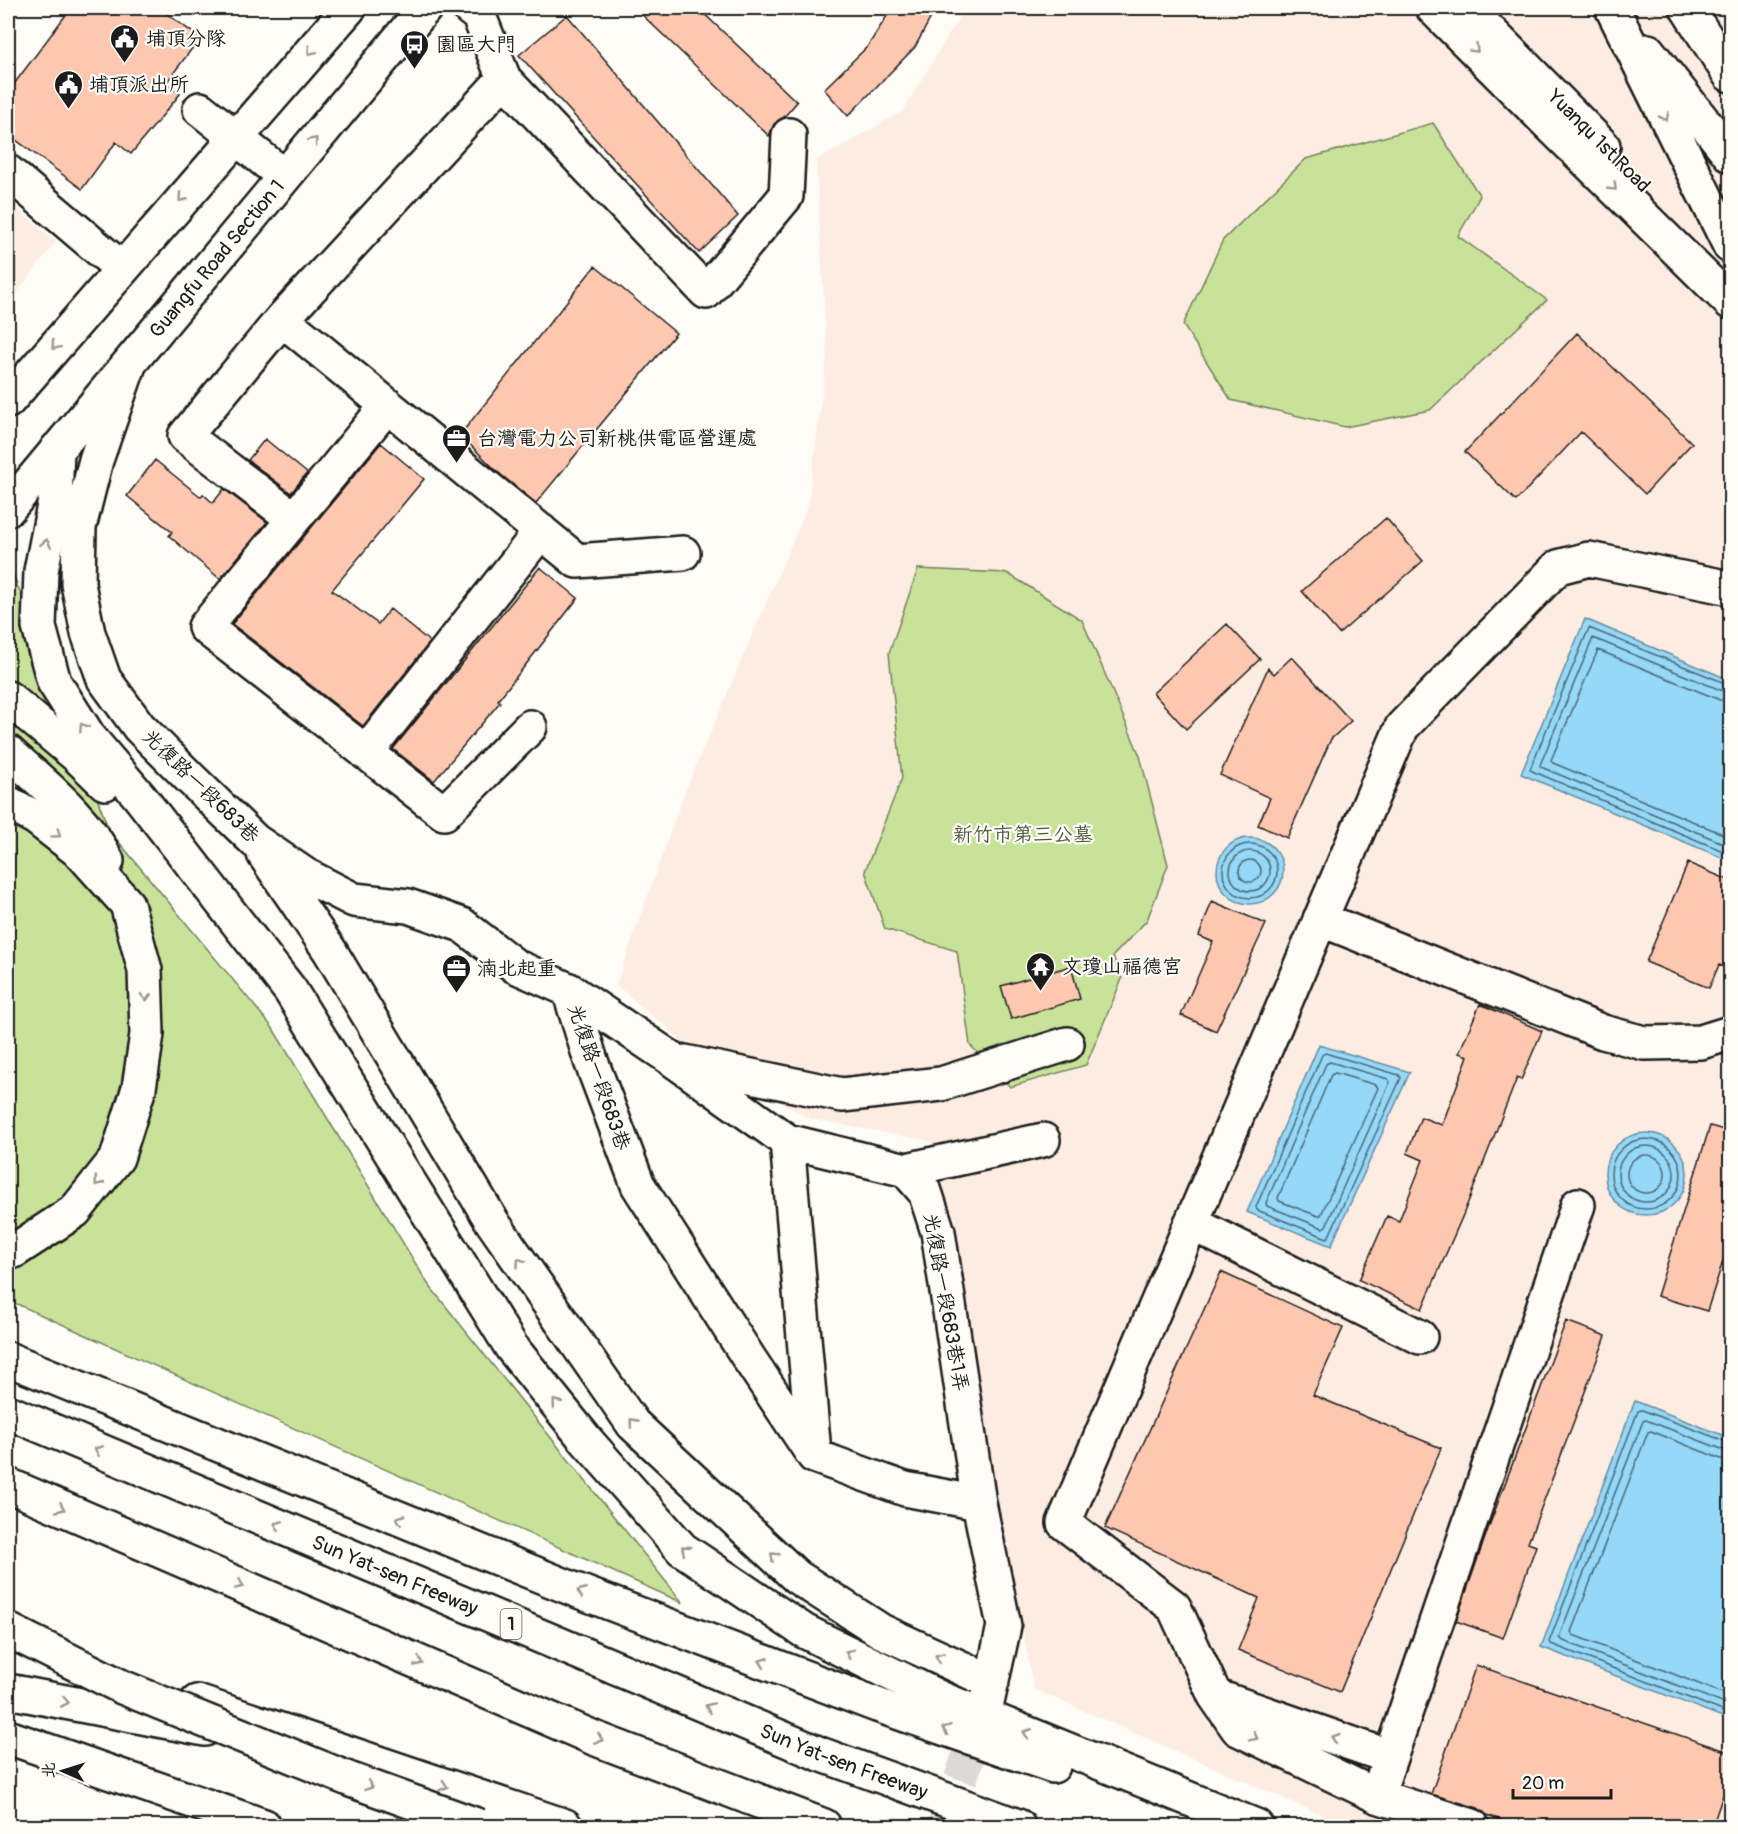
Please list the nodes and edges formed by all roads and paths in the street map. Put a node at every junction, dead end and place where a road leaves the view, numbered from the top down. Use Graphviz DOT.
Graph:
graph roads {
  1 [pos="350,8"];
  2 [pos="425,8"];
  3 [pos="468,8"];
  4 [pos="1434,8"];
  5 [pos="1467,8"];
  6 [pos="1613,8"];
  7 [pos="1687,8"];
  8 [pos="1703,8"];
  9 [pos="1731,50"];
  10 [pos="1731,75"];
  11 [pos="504,79"];
  12 [pos="200,109"];
  13 [pos="789,135"];
  14 [pos="235,138"];
  15 [pos="1731,155"];
  16 [pos="8,172"];
  17 [pos="284,176"];
  18 [pos="1731,246"];
  19 [pos="122,268"];
  20 [pos="1731,274"];
  21 [pos="1731,302"];
  22 [pos="282,319"];
  23 [pos="129,363"];
  24 [pos="8,401"];
  25 [pos="387,406"];
  26 [pos="57,449"];
  27 [pos="8,509"];
  28 [pos="294,519"];
  29 [pos="541,531"];
  30 [pos="683,553"];
  31 [pos="1731,588"];
  32 [pos="8,698"];
  33 [pos="530,728"];
  34 [pos="8,752"];
  35 [pos="366,753"];
  36 [pos="8,803"];
  37 [pos="255,841"];
  38 [pos="211,888"];
  39 [pos="127,904"];
  40 [pos="1320,920"];
  41 [pos="569,990"];
  42 [pos="1731,1033"];
  43 [pos="1067,1044"];
  44 [pos="672,1059"];
  45 [pos="1042,1140"];
  46 [pos="787,1141"];
  47 [pos="906,1170"];
  48 [pos="1578,1205"];
  49 [pos="1191,1223"];
  50 [pos="8,1253"];
  51 [pos="1420,1336"];
  52 [pos="8,1359"];
  53 [pos="8,1412"];
  54 [pos="814,1456"];
  55 [pos="8,1485"];
  56 [pos="980,1503"];
  57 [pos="8,1630"];
  58 [pos="8,1638"];
  59 [pos="8,1691"];
  60 [pos="1215,1695"];
  61 [pos="8,1737"];
  62 [pos="1390,1757"];
  63 [pos="369,1761"];
  64 [pos="1377,1796"];
  65 [pos="264,1827"];
  66 [pos="479,1827"];
  67 [pos="565,1827"];
  68 [pos="824,1827"];
  69 [pos="1018,1827"];
  70 [pos="1240,1827"];
  71 [pos="1256,1827"];
  72 [pos="1472,1827"];
  1 -- 14 [label="main road, one-way"];
  17 -- 2 [label="main road, Guangfu Road Section 1, one-way"];
  3 -- 11 [label="main road"];
  4 -- 21 [label="main road, one-way"];
  5 -- 20 [label="main road, Yuanqu 1st Road"];
  6 -- 15 [label="main road"];
  6 -- 18 [label="main road, one-way"];
  7 -- 10 [label="main road"];
  8 -- 9 [label="main road"];
  11 -- 13 [label="main road"];
  11 -- 22 [label="main road"];
  12 -- 14 [label="main road"];
  14 -- 17 [label="main road"];
  14 -- 19 [label="main road, one-way"];
  16 -- 19 [label="main road"];
  17 -- 23 [label="main road, Guangfu Road Section 1"];
  19 -- 24 [label="main road, one-way"];
  22 -- 25 [label="main road"];
  22 -- 28 [label="main road"];
  23 -- 26 [label="main road, Guangfu Road Section 1"];
  23 -- 37 [label="main road, 光復路一段683巷"];
  25 -- 28 [label="main road"];
  25 -- 29 [label="main road"];
  26 -- 27 [label="main road, Guangfu Road Section 1"];
  38 -- 26 [label="main road, one-way"];
  28 -- 35 [label="main road"];
  29 -- 30 [label="main road"];
  29 -- 35 [label="main road"];
  31 -- 40 [label="main road"];
  32 -- 38 [label="main road"];
  33 -- 35 [label="main road"];
  34 -- 39 [label="main road"];
  36 -- 39 [label="main road, one-way"];
  37 -- 41 [label="main road, 光復路一段683巷"];
  56 -- 37 [label="main road, one-way"];
  71 -- 38 [label="main road, one-way"];
  39 -- 50 [label="main road, one-way"];
  40 -- 42 [label="main road"];
  40 -- 49 [label="main road"];
  41 -- 44 [label="main road"];
  41 -- 54 [label="main road, 光復路一段683巷"];
  43 -- 44 [label="main road"];
  44 -- 46 [label="main road"];
  45 -- 47 [label="main road"];
  46 -- 47 [label="main road"];
  46 -- 54 [label="main road"];
  47 -- 56 [label="main road, 光復路一段683巷1弄"];
  48 -- 62 [label="main road"];
  49 -- 51 [label="main road"];
  49 -- 60 [label="main road"];
  70 -- 52 [label="main road, one-way"];
  69 -- 53 [label="main road, Sun Yat-sen Freeway / 1, one-way"];
  54 -- 56 [label="main road"];
  55 -- 68 [label="main road, one-way"];
  57 -- 66 [label="main road, one-way, bridge"];
  58 -- 63 [label="main road"];
  59 -- 63 [label="main road, one-way"];
  62 -- 60 [label="main road, one-way"];
  60 -- 64 [label="main road, one-way"];
  61 -- 65 [label="main road"];
  62 -- 64 [label="main road"];
  63 -- 67 [label="main road, one-way"];
  64 -- 72 [label="main road"];
}
